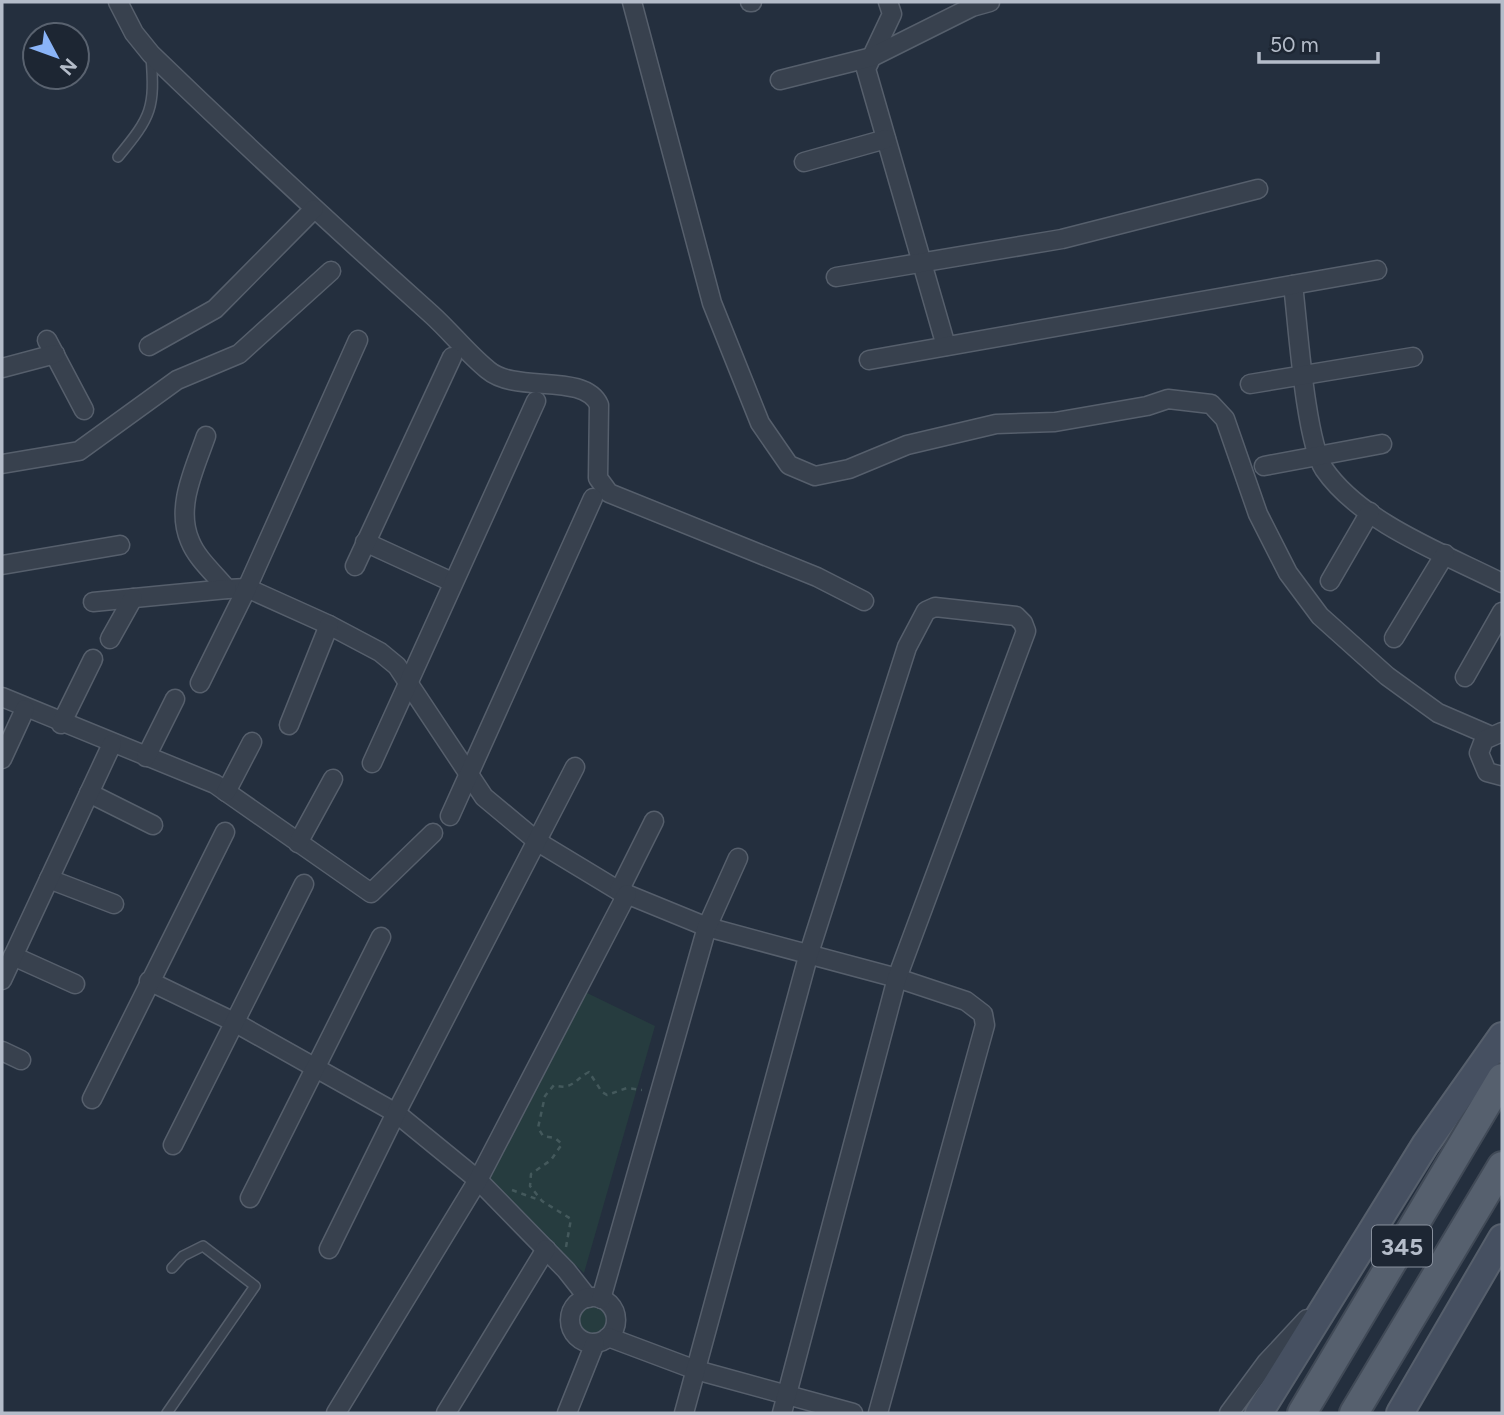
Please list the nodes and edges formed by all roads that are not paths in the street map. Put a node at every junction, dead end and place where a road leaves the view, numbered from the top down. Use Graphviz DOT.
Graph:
graph roads {
  1 [pos="118,2"];
  2 [pos="632,2"];
  3 [pos="888,2"];
  4 [pos="978,4"];
  5 [pos="151,54"];
  6 [pos="872,57"];
  7 [pos="780,80"];
  8 [pos="886,139"];
  9 [pos="118,157"];
  10 [pos="804,162"];
  11 [pos="1258,189"];
  12 [pos="314,209"];
  13 [pos="922,262"];
  14 [pos="1377,270"];
  15 [pos="331,271"];
  16 [pos="836,277"];
  17 [pos="1293,285"];
  18 [pos="358,340"];
  19 [pos="149,346"];
  20 [pos="946,346"];
  21 [pos="1413,356"];
  22 [pos="452,357"];
  23 [pos="869,360"];
  24 [pos="2,368"];
  25 [pos="1304,375"];
  26 [pos="1250,384"];
  27 [pos="536,401"];
  28 [pos="84,410"];
  29 [pos="206,436"];
  30 [pos="1382,444"];
  31 [pos="1320,456"];
  32 [pos="2,464"];
  33 [pos="1264,466"];
  34 [pos="593,498"];
  35 [pos="1370,512"];
  36 [pos="365,542"];
  37 [pos="120,545"];
  38 [pos="1445,554"];
  39 [pos="2,565"];
  40 [pos="355,566"];
  41 [pos="1330,581"];
  42 [pos="452,582"];
  43 [pos="1502,583"];
  44 [pos="247,588"];
  45 [pos="226,589"];
  46 [pos="133,598"];
  47 [pos="864,601"];
  48 [pos="93,602"];
  49 [pos="1502,612"];
  50 [pos="330,625"];
  51 [pos="1394,638"];
  52 [pos="110,639"];
  53 [pos="93,659"];
  54 [pos="1465,677"];
  55 [pos="409,681"];
  56 [pos="200,683"];
  57 [pos="2,697"];
  58 [pos="176,699"];
  59 [pos="25,709"];
  60 [pos="61,723"];
  61 [pos="289,724"];
  62 [pos="1496,734"];
  63 [pos="252,742"];
  64 [pos="112,744"];
  65 [pos="146,757"];
  66 [pos="2,759"];
  67 [pos="372,763"];
  68 [pos="575,767"];
  69 [pos="467,775"];
  70 [pos="1502,776"];
  71 [pos="333,779"];
  72 [pos="226,792"];
  73 [pos="89,793"];
  74 [pos="450,816"];
  75 [pos="654,821"];
  76 [pos="153,825"];
  77 [pos="225,832"];
  78 [pos="433,833"];
  79 [pos="538,842"];
  80 [pos="298,843"];
  81 [pos="738,858"];
  82 [pos="49,879"];
  83 [pos="304,884"];
  84 [pos="623,892"];
  85 [pos="114,904"];
  86 [pos="707,927"];
  87 [pos="381,937"];
  88 [pos="809,953"];
  89 [pos="13,956"];
  90 [pos="897,978"];
  91 [pos="2,980"];
  92 [pos="149,981"];
  93 [pos="75,984"];
  94 [pos="234,1022"];
  95 [pos="1502,1036"];
  96 [pos="2,1051"];
  97 [pos="21,1060"];
  98 [pos="316,1066"];
  99 [pos="1502,1078"];
  100 [pos="92,1099"];
  101 [pos="396,1113"];
  102 [pos="173,1145"];
  103 [pos="1502,1166"];
  104 [pos="478,1180"];
  105 [pos="250,1198"];
  106 [pos="1502,1238"];
  107 [pos="546,1249"];
  108 [pos="329,1250"];
  109 [pos="172,1268"];
  110 [pos="1329,1295"];
  111 [pos="594,1298"];
  112 [pos="601,1340"];
  113 [pos="696,1370"];
  114 [pos="785,1405"];
  115 [pos="167,1413"];
  116 [pos="336,1413"];
  117 [pos="446,1413"];
  118 [pos="567,1413"];
  119 [pos="684,1413"];
  120 [pos="853,1413"];
  121 [pos="878,1413"];
  122 [pos="1229,1413"];
  123 [pos="1259,1413"];
  124 [pos="1302,1413"];
  125 [pos="1354,1413"];
  126 [pos="1402,1413"];
  1 -- 5 [label="street"];
  2 -- 62 [label="street"];
  3 -- 6 [label="street"];
  4 -- 6 [label="street"];
  5 -- 9 [label="lane"];
  5 -- 12 [label="street"];
  6 -- 7 [label="street"];
  6 -- 8 [label="street"];
  8 -- 10 [label="street"];
  8 -- 13 [label="street"];
  11 -- 13 [label="street"];
  12 -- 19 [label="street"];
  12 -- 47 [label="street"];
  13 -- 16 [label="street"];
  13 -- 20 [label="street"];
  14 -- 17 [label="street"];
  15 -- 32 [label="street"];
  17 -- 20 [label="street"];
  17 -- 25 [label="street"];
  18 -- 44 [label="street"];
  20 -- 23 [label="street"];
  21 -- 25 [label="street"];
  22 -- 36 [label="street"];
  24 -- 28 [label="street"];
  25 -- 26 [label="street"];
  25 -- 31 [label="street"];
  27 -- 42 [label="street"];
  29 -- 45 [label="street"];
  30 -- 31 [label="street"];
  31 -- 33 [label="street"];
  31 -- 35 [label="street"];
  34 -- 69 [label="street"];
  35 -- 38 [label="street"];
  35 -- 41 [label="street"];
  36 -- 40 [label="street"];
  36 -- 42 [label="street"];
  37 -- 39 [label="street"];
  38 -- 43 [label="street"];
  38 -- 51 [label="street"];
  42 -- 55 [label="street"];
  44 -- 45 [label="street"];
  44 -- 50 [label="street"];
  44 -- 56 [label="street"];
  45 -- 46 [label="street"];
  46 -- 48 [label="street"];
  46 -- 52 [label="street"];
  49 -- 54 [label="street"];
  50 -- 55 [label="street"];
  50 -- 61 [label="street"];
  53 -- 60 [label="street"];
  55 -- 67 [label="street"];
  55 -- 69 [label="street"];
  57 -- 59 [label="street"];
  58 -- 65 [label="street"];
  59 -- 60 [label="street"];
  59 -- 66 [label="street"];
  60 -- 64 [label="street"];
  62 -- 70 [label="street"];
  63 -- 72 [label="street"];
  64 -- 65 [label="street"];
  64 -- 73 [label="street"];
  65 -- 72 [label="street"];
  68 -- 79 [label="street"];
  69 -- 74 [label="street"];
  69 -- 79 [label="street"];
  71 -- 80 [label="street"];
  72 -- 80 [label="street"];
  73 -- 76 [label="street"];
  73 -- 82 [label="street"];
  75 -- 84 [label="street"];
  77 -- 92 [label="street"];
  78 -- 80 [label="street"];
  79 -- 84 [label="street"];
  79 -- 101 [label="street"];
  81 -- 86 [label="street"];
  82 -- 85 [label="street"];
  82 -- 89 [label="street"];
  83 -- 94 [label="street"];
  84 -- 86 [label="street"];
  84 -- 104 [label="street"];
  86 -- 88 [label="street"];
  86 -- 111 [label="street"];
  87 -- 98 [label="street"];
  88 -- 90 [label="street"];
  88 -- 90 [label="street"];
  88 -- 113 [label="street"];
  89 -- 91 [label="street"];
  89 -- 93 [label="street"];
  90 -- 114 [label="street"];
  90 -- 121 [label="street"];
  92 -- 94 [label="street"];
  92 -- 100 [label="street"];
  94 -- 98 [label="street"];
  94 -- 102 [label="street"];
  95 -- 110 [label="main road, 345"];
  96 -- 97 [label="street"];
  98 -- 101 [label="street"];
  98 -- 105 [label="street"];
  99 -- 124 [label="main road, 345"];
  101 -- 104 [label="street"];
  101 -- 108 [label="street"];
  103 -- 125 [label="main road, 345"];
  104 -- 107 [label="street"];
  104 -- 116 [label="street"];
  106 -- 126 [label="main road"];
  107 -- 111 [label="street"];
  107 -- 117 [label="street"];
  109 -- 115 [label="lane"];
  110 -- 122 [label="street"];
  110 -- 123 [label="main road, 345"];
  111 -- 112 [label="street"];
  111 -- 112 [label="street"];
  112 -- 113 [label="street"];
  112 -- 118 [label="street"];
  113 -- 114 [label="street"];
  113 -- 119 [label="street"];
  114 -- 120 [label="street"];
}
